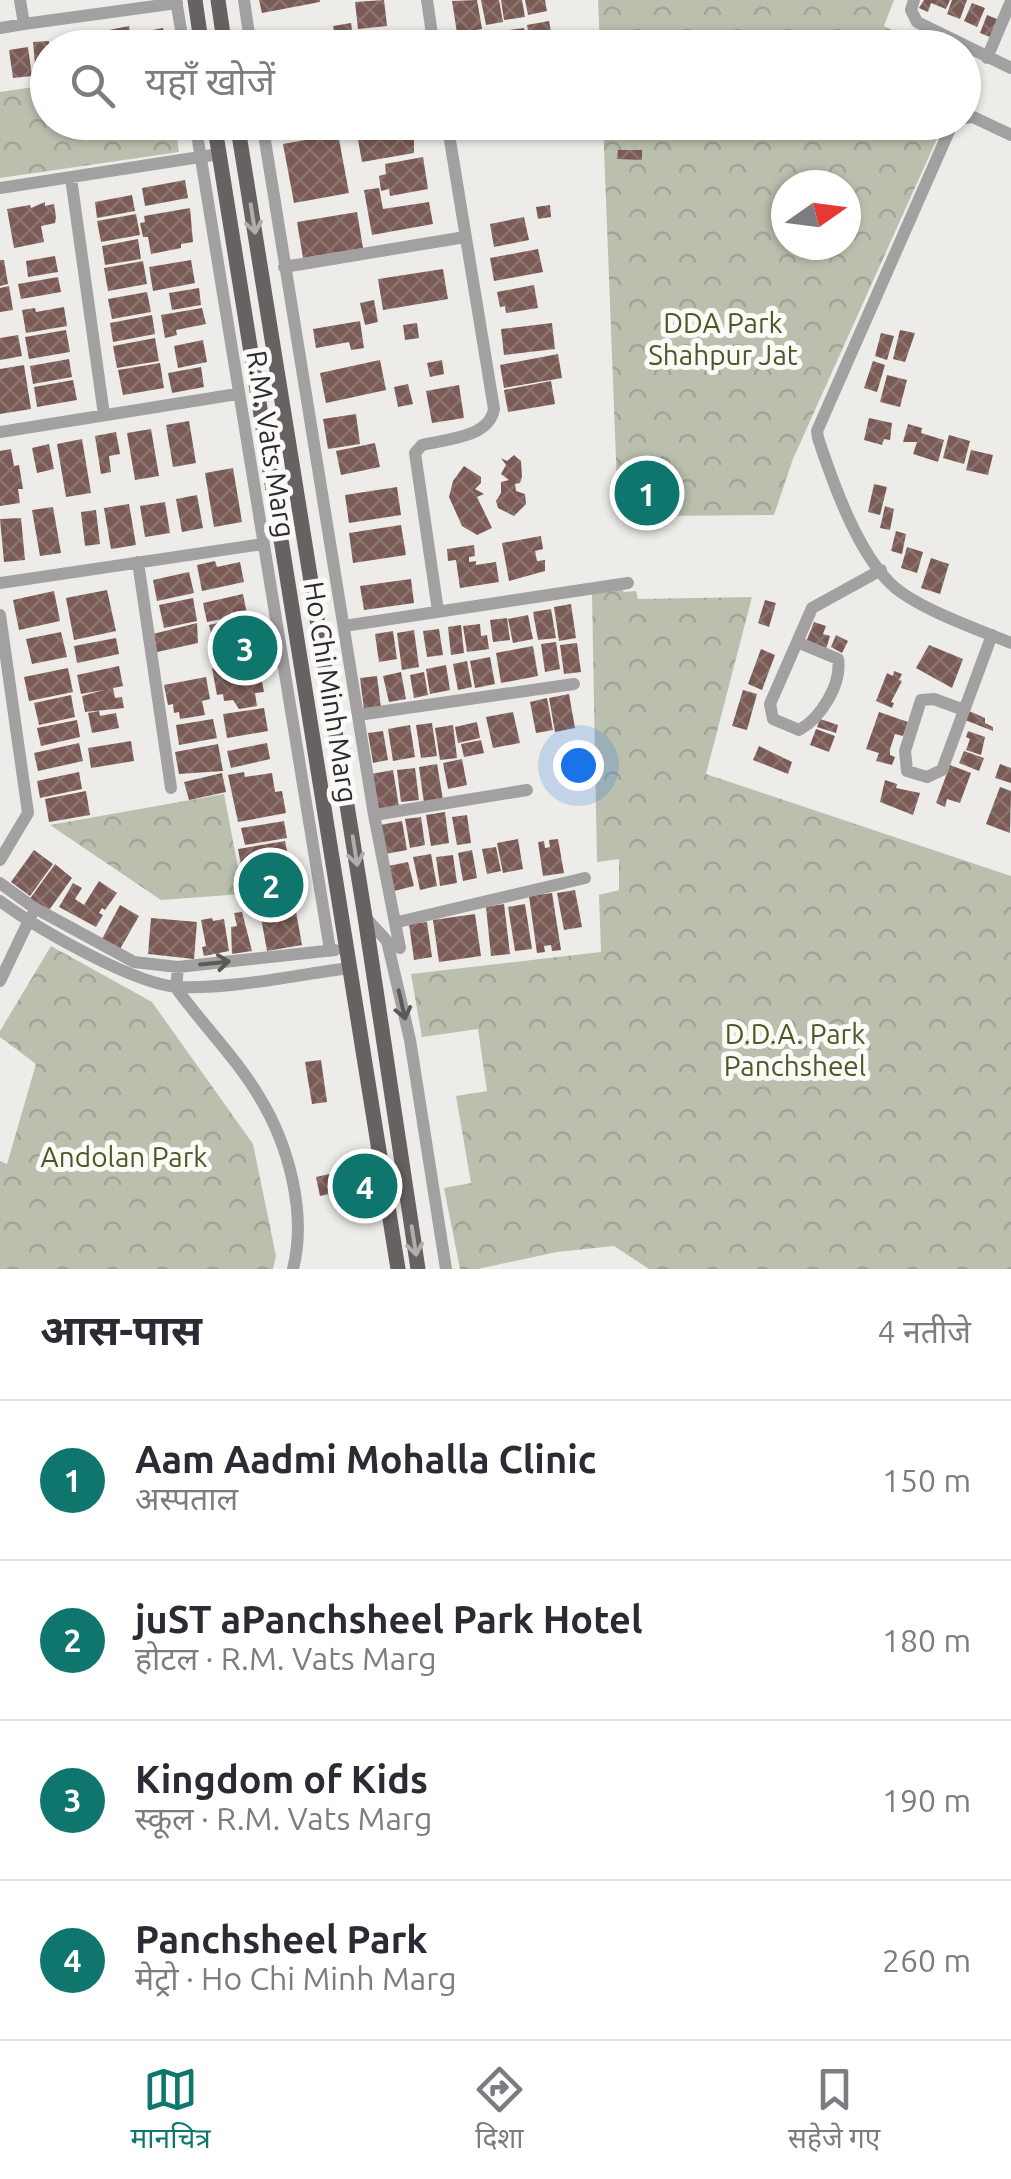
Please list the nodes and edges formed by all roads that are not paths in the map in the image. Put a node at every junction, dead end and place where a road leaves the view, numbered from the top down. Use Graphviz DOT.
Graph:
graph roads {
  1 [pos="20,0"];
  2 [pos="195,0"];
  3 [pos="218,0"];
  4 [pos="244,0"];
  5 [pos="427,0"];
  6 [pos="914,0"];
  7 [pos="1011,1"];
  8 [pos="176,2"];
  9 [pos="24,24"];
  10 [pos="0,28"];
  11 [pos="181,30"];
  12 [pos="199,30"];
  13 [pos="222,30"];
  14 [pos="248,30"];
  15 [pos="431,30"];
  16 [pos="933,30"];
  17 [pos="981,54"];
  18 [pos="988,58"];
  19 [pos="1011,68"];
  20 [pos="981,120"];
  21 [pos="1011,135"];
  22 [pos="198,140"];
  23 [pos="217,140"];
  24 [pos="240,140"];
  25 [pos="265,140"];
  26 [pos="449,140"];
  27 [pos="945,140"];
  28 [pos="219,154"];
  29 [pos="201,158"];
  30 [pos="71,178"];
  31 [pos="0,188"];
  32 [pos="465,237"];
  33 [pos="284,267"];
  34 [pos="237,394"];
  35 [pos="104,415"];
  36 [pos="0,432"];
  37 [pos="263,544"];
  38 [pos="138,562"];
  39 [pos="882,570"];
  40 [pos="0,582"];
  41 [pos="628,583"];
  42 [pos="438,612"];
  43 [pos="0,615"];
  44 [pos="344,626"];
  45 [pos="992,636"];
  46 [pos="797,642"];
  47 [pos="1011,643"];
  48 [pos="574,684"];
  49 [pos="964,710"];
  50 [pos="358,716"];
  51 [pos="171,788"];
  52 [pos="527,790"];
  53 [pos="374,815"];
  54 [pos="0,860"];
  55 [pos="585,878"];
  56 [pos="0,883"];
  57 [pos="0,901"];
  58 [pos="31,914"];
  59 [pos="365,918"];
  60 [pos="398,922"];
  61 [pos="400,948"];
  62 [pos="338,949"];
  63 [pos="302,953"];
  64 [pos="260,958"];
  65 [pos="178,967"];
  66 [pos="349,968"];
  67 [pos="304,973"];
  68 [pos="262,979"];
  69 [pos="0,982"];
  70 [pos="176,988"];
  71 [pos="293,1269"];
  72 [pos="398,1269"];
  73 [pos="418,1269"];
  74 [pos="446,1269"];
  1 -- 9 [label="street"];
  2 -- 12 [label="main road"];
  3 -- 13 [label="main road"];
  4 -- 14 [label="street"];
  5 -- 15 [label="street"];
  6 -- 16 [label="street"];
  7 -- 18 [label="street"];
  8 -- 9 [label="street"];
  8 -- 11 [label="street"];
  9 -- 10 [label="street"];
  17 -- 18 [label="street"];
  18 -- 19 [label="street"];
  20 -- 21 [label="street"];
  22 -- 29 [label="street, R.M. Vats Marg"];
  23 -- 28 [label="main road, Ho Chi Minh Marg"];
  24 -- 59 [label="main road, Ho Chi Minh Marg, one-way"];
  25 -- 33 [label="street"];
  26 -- 32 [label="street"];
  27 -- 39 [label="street"];
  28 -- 29 [label="street"];
  28 -- 62 [label="main road, Ho Chi Minh Marg"];
  29 -- 30 [label="street"];
  29 -- 34 [label="street, R.M. Vats Marg"];
  30 -- 31 [label="street"];
  30 -- 35 [label="street"];
  32 -- 33 [label="street"];
  32 -- 42 [label="street"];
  33 -- 44 [label="street"];
  34 -- 35 [label="street"];
  34 -- 37 [label="street, R.M. Vats Marg"];
  35 -- 36 [label="street"];
  37 -- 38 [label="street"];
  37 -- 62 [label="street, R.M. Vats Marg"];
  38 -- 40 [label="street"];
  38 -- 51 [label="street"];
  39 -- 45 [label="street"];
  39 -- 46 [label="street"];
  41 -- 42 [label="street"];
  42 -- 44 [label="street"];
  43 -- 54 [label="street"];
  44 -- 50 [label="street"];
  45 -- 47 [label="street"];
  45 -- 49 [label="street"];
  46 -- 46 [label="street"];
  48 -- 50 [label="street"];
  49 -- 49 [label="street"];
  50 -- 53 [label="street"];
  52 -- 53 [label="street"];
  53 -- 60 [label="street"];
  55 -- 60 [label="street"];
  56 -- 58 [label="street"];
  57 -- 58 [label="street"];
  58 -- 65 [label="street"];
  58 -- 69 [label="street"];
  58 -- 70 [label="street"];
  59 -- 73 [label="main road, Ho Chi Minh Marg, one-way"];
  59 -- 74 [label="street, one-way"];
  60 -- 61 [label="street"];
  62 -- 63 [label="street"];
  62 -- 66 [label="main road, Ho Chi Minh Marg"];
  63 -- 64 [label="street"];
  63 -- 67 [label="street"];
  65 -- 64 [label="street, one-way"];
  64 -- 68 [label="street"];
  65 -- 70 [label="street"];
  66 -- 67 [label="street"];
  66 -- 72 [label="main road, Ho Chi Minh Marg"];
  67 -- 68 [label="street"];
  68 -- 70 [label="street"];
  70 -- 71 [label="street"];
}
